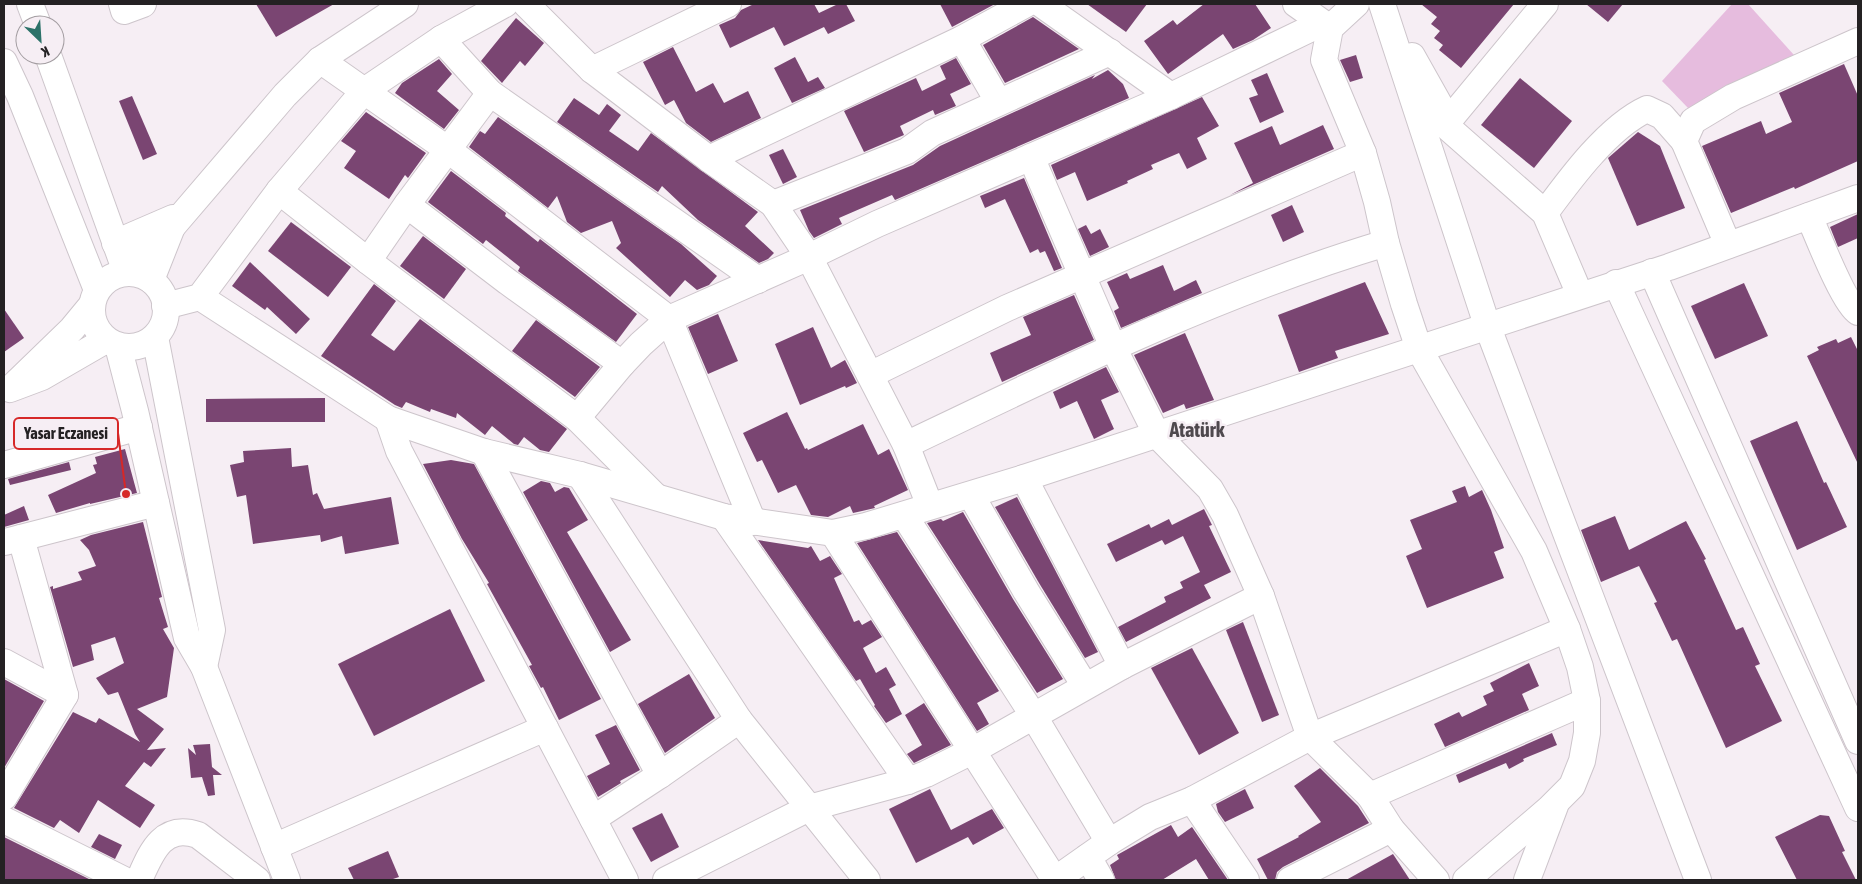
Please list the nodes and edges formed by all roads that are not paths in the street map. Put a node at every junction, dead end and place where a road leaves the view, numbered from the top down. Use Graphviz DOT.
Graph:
graph roads {
  1 [pos="122,4"];
  2 [pos="144,4"];
  3 [pos="405,4"];
  4 [pos="505,4"];
  5 [pos="526,4"];
  6 [pos="728,4"];
  7 [pos="1026,4"];
  8 [pos="1041,4"];
  9 [pos="1296,4"];
  10 [pos="1356,4"];
  11 [pos="1384,4"];
  12 [pos="1544,4"];
  13 [pos="1326,26"];
  14 [pos="441,38"];
  15 [pos="962,39"];
  16 [pos="1858,41"];
  17 [pos="1110,52"];
  18 [pos="320,60"];
  19 [pos="4,62"];
  20 [pos="52,65"];
  21 [pos="592,70"];
  22 [pos="364,91"];
  23 [pos="490,93"];
  24 [pos="1171,96"];
  25 [pos="12,99"];
  26 [pos="998,102"];
  27 [pos="1445,125"];
  28 [pos="1684,141"];
  29 [pos="448,149"];
  30 [pos="1363,153"];
  31 [pos="1031,157"];
  32 [pos="709,159"];
  33 [pos="279,191"];
  34 [pos="1858,198"];
  35 [pos="773,204"];
  36 [pos="407,205"];
  37 [pos="1545,213"];
  38 [pos="1809,216"];
  39 [pos="178,221"];
  40 [pos="115,243"];
  41 [pos="1386,243"];
  42 [pos="1728,245"];
  43 [pos="809,257"];
  44 [pos="368,261"];
  45 [pos="126,272"];
  46 [pos="1652,272"];
  47 [pos="1081,276"];
  48 [pos="151,280"];
  49 [pos="758,280"];
  50 [pos="1616,283"];
  51 [pos="1580,295"];
  52 [pos="200,297"];
  53 [pos="94,298"];
  54 [pos="165,306"];
  55 [pos="1858,312"];
  56 [pos="669,319"];
  57 [pos="1487,325"];
  58 [pos="154,337"];
  59 [pos="112,343"];
  60 [pos="1113,347"];
  61 [pos="1419,349"];
  62 [pos="622,364"];
  63 [pos="870,375"];
  64 [pos="6,389"];
  65 [pos="577,418"];
  66 [pos="388,419"];
  67 [pos="139,427"];
  68 [pos="1157,435"];
  69 [pos="906,445"];
  70 [pos="484,452"];
  71 [pos="4,465"];
  72 [pos="580,476"];
  73 [pos="1024,478"];
  74 [pos="971,495"];
  75 [pos="657,498"];
  76 [pos="156,503"];
  77 [pos="930,506"];
  78 [pos="904,515"];
  79 [pos="724,518"];
  80 [pos="753,522"];
  81 [pos="833,533"];
  82 [pos="12,540"];
  83 [pos="1261,596"];
  84 [pos="1567,629"];
  85 [pos="4,662"];
  86 [pos="1122,666"];
  87 [pos="204,667"];
  88 [pos="1085,686"];
  89 [pos="65,695"];
  90 [pos="1587,701"];
  91 [pos="1034,715"];
  92 [pos="738,720"];
  93 [pos="545,728"];
  94 [pos="1310,737"];
  95 [pos="1858,740"];
  96 [pos="972,751"];
  97 [pos="660,775"];
  98 [pos="908,782"];
  99 [pos="1370,796"];
  100 [pos="1856,796"];
  101 [pos="4,797"];
  102 [pos="1192,800"];
  103 [pos="1557,802"];
  104 [pos="809,808"];
  105 [pos="593,819"];
  106 [pos="4,820"];
  107 [pos="1392,829"];
  108 [pos="1109,842"];
  109 [pos="274,847"];
  110 [pos="1088,857"];
  111 [pos="124,880"];
  112 [pos="139,880"];
  113 [pos="257,880"];
  114 [pos="287,880"];
  115 [pos="625,880"];
  116 [pos="666,880"];
  117 [pos="867,880"];
  118 [pos="1101,880"];
  119 [pos="1246,880"];
  120 [pos="1290,880"];
  121 [pos="1436,880"];
  122 [pos="1468,880"];
  123 [pos="1526,880"];
  124 [pos="1698,880"];
  1 -- 2 [label="street"];
  3 -- 18 [label="street"];
  4 -- 14 [label="street"];
  5 -- 21 [label="street"];
  6 -- 21 [label="street"];
  7 -- 15 [label="street"];
  8 -- 17 [label="street"];
  9 -- 13 [label="street"];
  10 -- 13 [label="street"];
  11 -- 27 [label="street"];
  11 -- 57 [label="street"];
  12 -- 27 [label="street"];
  13 -- 24 [label="street"];
  13 -- 30 [label="street"];
  14 -- 22 [label="street"];
  14 -- 23 [label="street"];
  15 -- 26 [label="street"];
  15 -- 32 [label="street"];
  16 -- 28 [label="street"];
  17 -- 24 [label="street"];
  17 -- 26 [label="street"];
  18 -- 22 [label="street"];
  18 -- 39 [label="street"];
  19 -- 25 [label="street"];
  20 -- 40 [label="street"];
  21 -- 32 [label="street"];
  22 -- 29 [label="street"];
  22 -- 33 [label="street"];
  23 -- 29 [label="street"];
  23 -- 49 [label="street"];
  24 -- 31 [label="street"];
  25 -- 53 [label="street"];
  26 -- 35 [label="street"];
  27 -- 37 [label="street"];
  28 -- 37 [label="street"];
  28 -- 42 [label="street"];
  29 -- 36 [label="street"];
  29 -- 56 [label="street"];
  30 -- 41 [label="street"];
  30 -- 47 [label="street"];
  31 -- 43 [label="street"];
  31 -- 47 [label="street"];
  32 -- 35 [label="street"];
  33 -- 44 [label="street"];
  33 -- 52 [label="street"];
  34 -- 38 [label="street"];
  35 -- 43 [label="street"];
  36 -- 44 [label="street"];
  36 -- 62 [label="street"];
  37 -- 51 [label="street"];
  38 -- 42 [label="street"];
  38 -- 55 [label="street"];
  39 -- 40 [label="street"];
  39 -- 45 [label="street"];
  39 -- 48 [label="street"];
  40 -- 45 [label="street"];
  41 -- 60 [label="street"];
  41 -- 61 [label="street"];
  42 -- 46 [label="street"];
  43 -- 49 [label="street"];
  43 -- 63 [label="street"];
  44 -- 65 [label="street"];
  45 -- 48 [label="street"];
  45 -- 53 [label="street"];
  46 -- 50 [label="street"];
  46 -- 95 [label="street"];
  47 -- 60 [label="street"];
  47 -- 63 [label="street"];
  48 -- 54 [label="street"];
  49 -- 56 [label="street"];
  50 -- 51 [label="street"];
  50 -- 100 [label="street"];
  51 -- 57 [label="street"];
  52 -- 54 [label="street"];
  52 -- 66 [label="street"];
  53 -- 59 [label="street"];
  53 -- 64 [label="street"];
  54 -- 58 [label="street"];
  56 -- 62 [label="street"];
  56 -- 80 [label="street"];
  57 -- 61 [label="street"];
  57 -- 124 [label="street"];
  58 -- 59 [label="street"];
  58 -- 87 [label="street"];
  59 -- 64 [label="street"];
  59 -- 67 [label="street"];
  60 -- 68 [label="street"];
  60 -- 69 [label="street"];
  61 -- 68 [label="street"];
  61 -- 84 [label="street"];
  62 -- 65 [label="street"];
  63 -- 69 [label="street"];
  65 -- 75 [label="street"];
  66 -- 70 [label="street"];
  66 -- 93 [label="street"];
  67 -- 71 [label="street"];
  67 -- 76 [label="street"];
  68 -- 73 [label="street"];
  68 -- 83 [label="street"];
  69 -- 77 [label="street"];
  70 -- 72 [label="street"];
  70 -- 97 [label="street"];
  72 -- 75 [label="street"];
  72 -- 92 [label="street"];
  73 -- 74 [label="street"];
  73 -- 86 [label="street"];
  74 -- 77 [label="street"];
  74 -- 88 [label="street"];
  75 -- 79 [label="street"];
  76 -- 82 [label="street"];
  76 -- 87 [label="street"];
  77 -- 78 [label="street"];
  78 -- 81 [label="street"];
  78 -- 91 [label="street"];
  79 -- 80 [label="street"];
  79 -- 98 [label="street"];
  80 -- 81 [label="street"];
  81 -- 96 [label="street"];
  82 -- 89 [label="street"];
  83 -- 86 [label="street"];
  83 -- 94 [label="street"];
  84 -- 90 [label="street"];
  84 -- 94 [label="street"];
  85 -- 89 [label="street"];
  86 -- 88 [label="street"];
  87 -- 109 [label="street"];
  88 -- 91 [label="street"];
  89 -- 101 [label="street"];
  90 -- 99 [label="street"];
  90 -- 103 [label="street"];
  91 -- 96 [label="street"];
  91 -- 108 [label="street"];
  92 -- 97 [label="street"];
  92 -- 104 [label="street"];
  93 -- 105 [label="street"];
  93 -- 109 [label="street"];
  94 -- 99 [label="street"];
  94 -- 102 [label="street"];
  96 -- 98 [label="street"];
  96 -- 110 [label="street"];
  97 -- 105 [label="street"];
  98 -- 104 [label="street"];
  99 -- 107 [label="street"];
  102 -- 108 [label="street"];
  102 -- 119 [label="street"];
  103 -- 122 [label="street"];
  103 -- 123 [label="street"];
  104 -- 116 [label="street"];
  104 -- 117 [label="street"];
  105 -- 115 [label="street"];
  106 -- 111 [label="street"];
  107 -- 120 [label="street"];
  107 -- 121 [label="street"];
  108 -- 110 [label="street"];
  109 -- 114 [label="street"];
  110 -- 118 [label="street"];
  112 -- 113 [label="street"];
}
